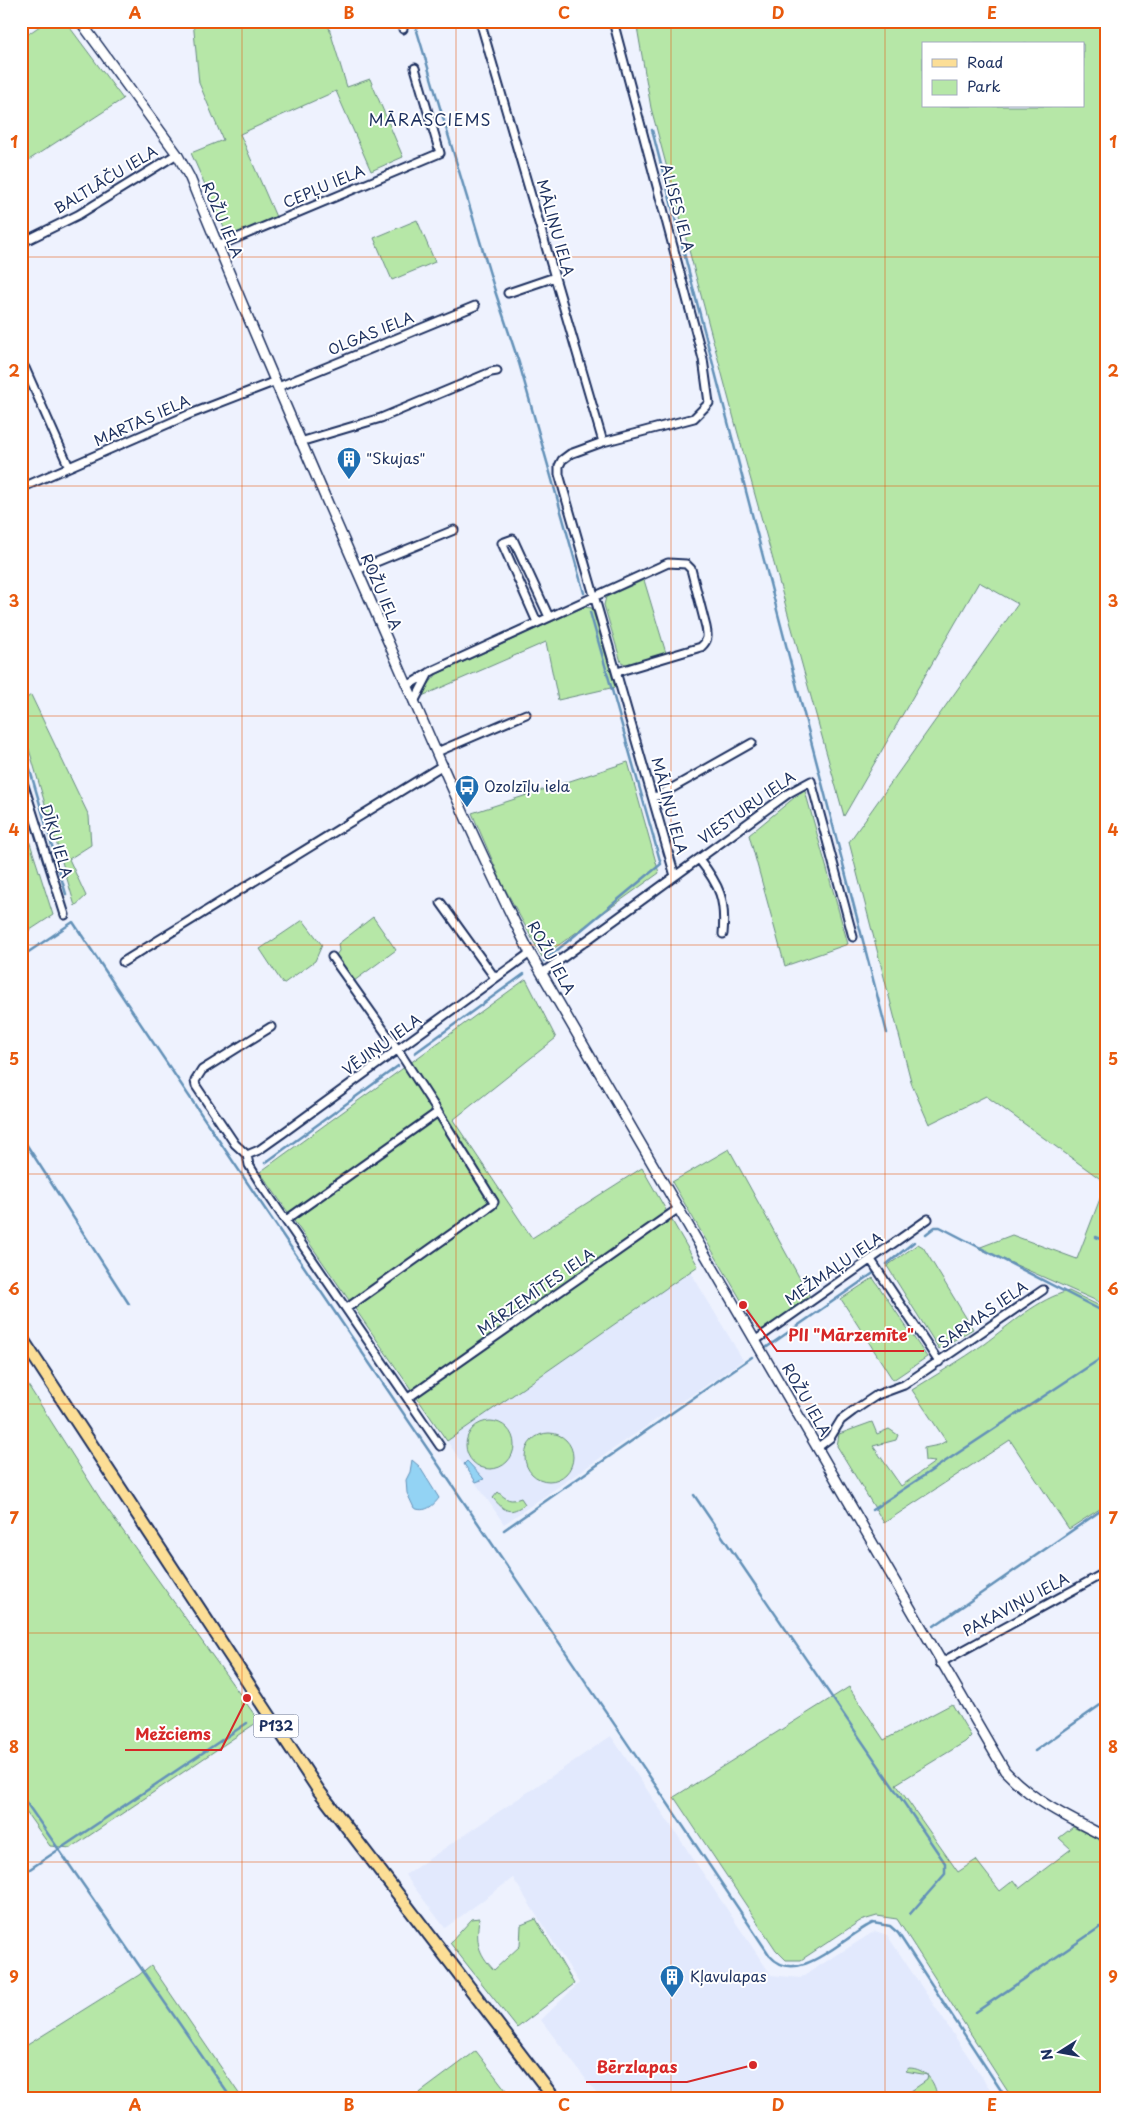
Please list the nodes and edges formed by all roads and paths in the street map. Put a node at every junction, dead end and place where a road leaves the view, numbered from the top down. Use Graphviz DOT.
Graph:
graph roads {
  1 [pos="80,21"];
  2 [pos="400,21"];
  3 [pos="480,21"];
  4 [pos="613,21"];
  5 [pos="403,29"];
  6 [pos="415,68"];
  7 [pos="177,154"];
  8 [pos="21,243"];
  9 [pos="218,246"];
  10 [pos="555,277"];
  11 [pos="508,293"];
  12 [pos="474,306"];
  13 [pos="25,368"];
  14 [pos="497,371"];
  15 [pos="277,384"];
  16 [pos="300,442"];
  17 [pos="603,442"];
  18 [pos="69,467"];
  19 [pos="21,488"];
  20 [pos="454,530"];
  21 [pos="357,570"];
  22 [pos="596,597"];
  23 [pos="549,617"];
  24 [pos="537,622"];
  25 [pos="617,672"];
  26 [pos="430,673"];
  27 [pos="407,686"];
  28 [pos="414,702"];
  29 [pos="526,714"];
  30 [pos="752,743"];
  31 [pos="437,752"];
  32 [pos="443,765"];
  33 [pos="21,776"];
  34 [pos="653,797"];
  35 [pos="700,859"];
  36 [pos="675,876"];
  37 [pos="441,903"];
  38 [pos="65,915"];
  39 [pos="723,934"];
  40 [pos="853,937"];
  41 [pos="530,953"];
  42 [pos="332,957"];
  43 [pos="123,962"];
  44 [pos="542,974"];
  45 [pos="495,978"];
  46 [pos="271,1028"];
  47 [pos="398,1050"];
  48 [pos="438,1112"];
  49 [pos="247,1155"];
  50 [pos="679,1208"];
  51 [pos="928,1219"];
  52 [pos="286,1220"];
  53 [pos="871,1260"];
  54 [pos="1044,1290"];
  55 [pos="347,1308"];
  56 [pos="21,1338"];
  57 [pos="756,1340"];
  58 [pos="939,1362"];
  59 [pos="408,1398"];
  60 [pos="440,1446"];
  61 [pos="817,1448"];
  62 [pos="1106,1572"];
  63 [pos="940,1662"];
  64 [pos="1106,1837"];
  65 [pos="554,2098"];
  1 -- 7 [label="street, ROŽU IELA"];
  2 -- 5 [label="street"];
  3 -- 10 [label="street, MĀLIŅU IELA"];
  4 -- 17 [label="street, ALISES IELA"];
  6 -- 9 [label="street, CEPĻU IELA"];
  7 -- 8 [label="street, BALTLĀČU IELA"];
  7 -- 9 [label="street, ROŽU IELA"];
  9 -- 15 [label="street, ROŽU IELA"];
  10 -- 11 [label="street"];
  10 -- 17 [label="street, MĀLIŅU IELA"];
  12 -- 15 [label="street, OLGAS IELA"];
  13 -- 18 [label="street"];
  14 -- 16 [label="street"];
  15 -- 16 [label="street, ROŽU IELA"];
  15 -- 18 [label="street, MARTAS IELA"];
  16 -- 21 [label="street, ROŽU IELA"];
  17 -- 22 [label="street, MĀLIŅU IELA"];
  18 -- 19 [label="street, MARTAS IELA"];
  20 -- 21 [label="street"];
  21 -- 27 [label="street, ROŽU IELA"];
  22 -- 23 [label="street"];
  22 -- 25 [label="street, MĀLIŅU IELA"];
  22 -- 25 [label="street"];
  23 -- 24 [label="street"];
  23 -- 24 [label="street"];
  24 -- 26 [label="street"];
  25 -- 34 [label="street, MĀLIŅU IELA"];
  26 -- 27 [label="street"];
  26 -- 28 [label="street"];
  27 -- 28 [label="street, ROŽU IELA"];
  28 -- 31 [label="street, ROŽU IELA"];
  29 -- 31 [label="street"];
  30 -- 34 [label="street"];
  31 -- 32 [label="street, ROŽU IELA"];
  32 -- 41 [label="street, ROŽU IELA"];
  32 -- 43 [label="street"];
  33 -- 38 [label="street, DĪĶU IELA"];
  34 -- 36 [label="street, MĀLIŅU IELA"];
  35 -- 36 [label="street, VIESTURU IELA"];
  35 -- 39 [label="street"];
  35 -- 40 [label="street, VIESTURU IELA"];
  36 -- 44 [label="street, MĀLIŅU IELA"];
  37 -- 45 [label="street"];
  41 -- 44 [label="street, ROŽU IELA"];
  41 -- 45 [label="street, VĒJIŅU IELA"];
  42 -- 47 [label="street"];
  44 -- 50 [label="street, ROŽU IELA"];
  45 -- 47 [label="street, VĒJIŅU IELA"];
  46 -- 49 [label="street"];
  47 -- 48 [label="street"];
  47 -- 49 [label="street, VĒJIŅU IELA"];
  48 -- 52 [label="street"];
  48 -- 55 [label="street"];
  49 -- 52 [label="street"];
  50 -- 57 [label="street, ROŽU IELA"];
  50 -- 59 [label="street, MĀRZEMĪTES IELA"];
  51 -- 53 [label="street, MEŽMAĻU IELA"];
  52 -- 55 [label="street"];
  53 -- 57 [label="street, MEŽMAĻU IELA"];
  53 -- 58 [label="street"];
  54 -- 58 [label="street, SARMAS IELA"];
  55 -- 59 [label="street"];
  56 -- 65 [label="main road, P132"];
  57 -- 61 [label="street, ROŽU IELA"];
  58 -- 61 [label="street, SARMAS IELA"];
  59 -- 60 [label="street"];
  61 -- 63 [label="street, ROŽU IELA"];
  62 -- 63 [label="street, PAKAVIŅU IELA"];
  63 -- 64 [label="street, ROŽU IELA"];
}
